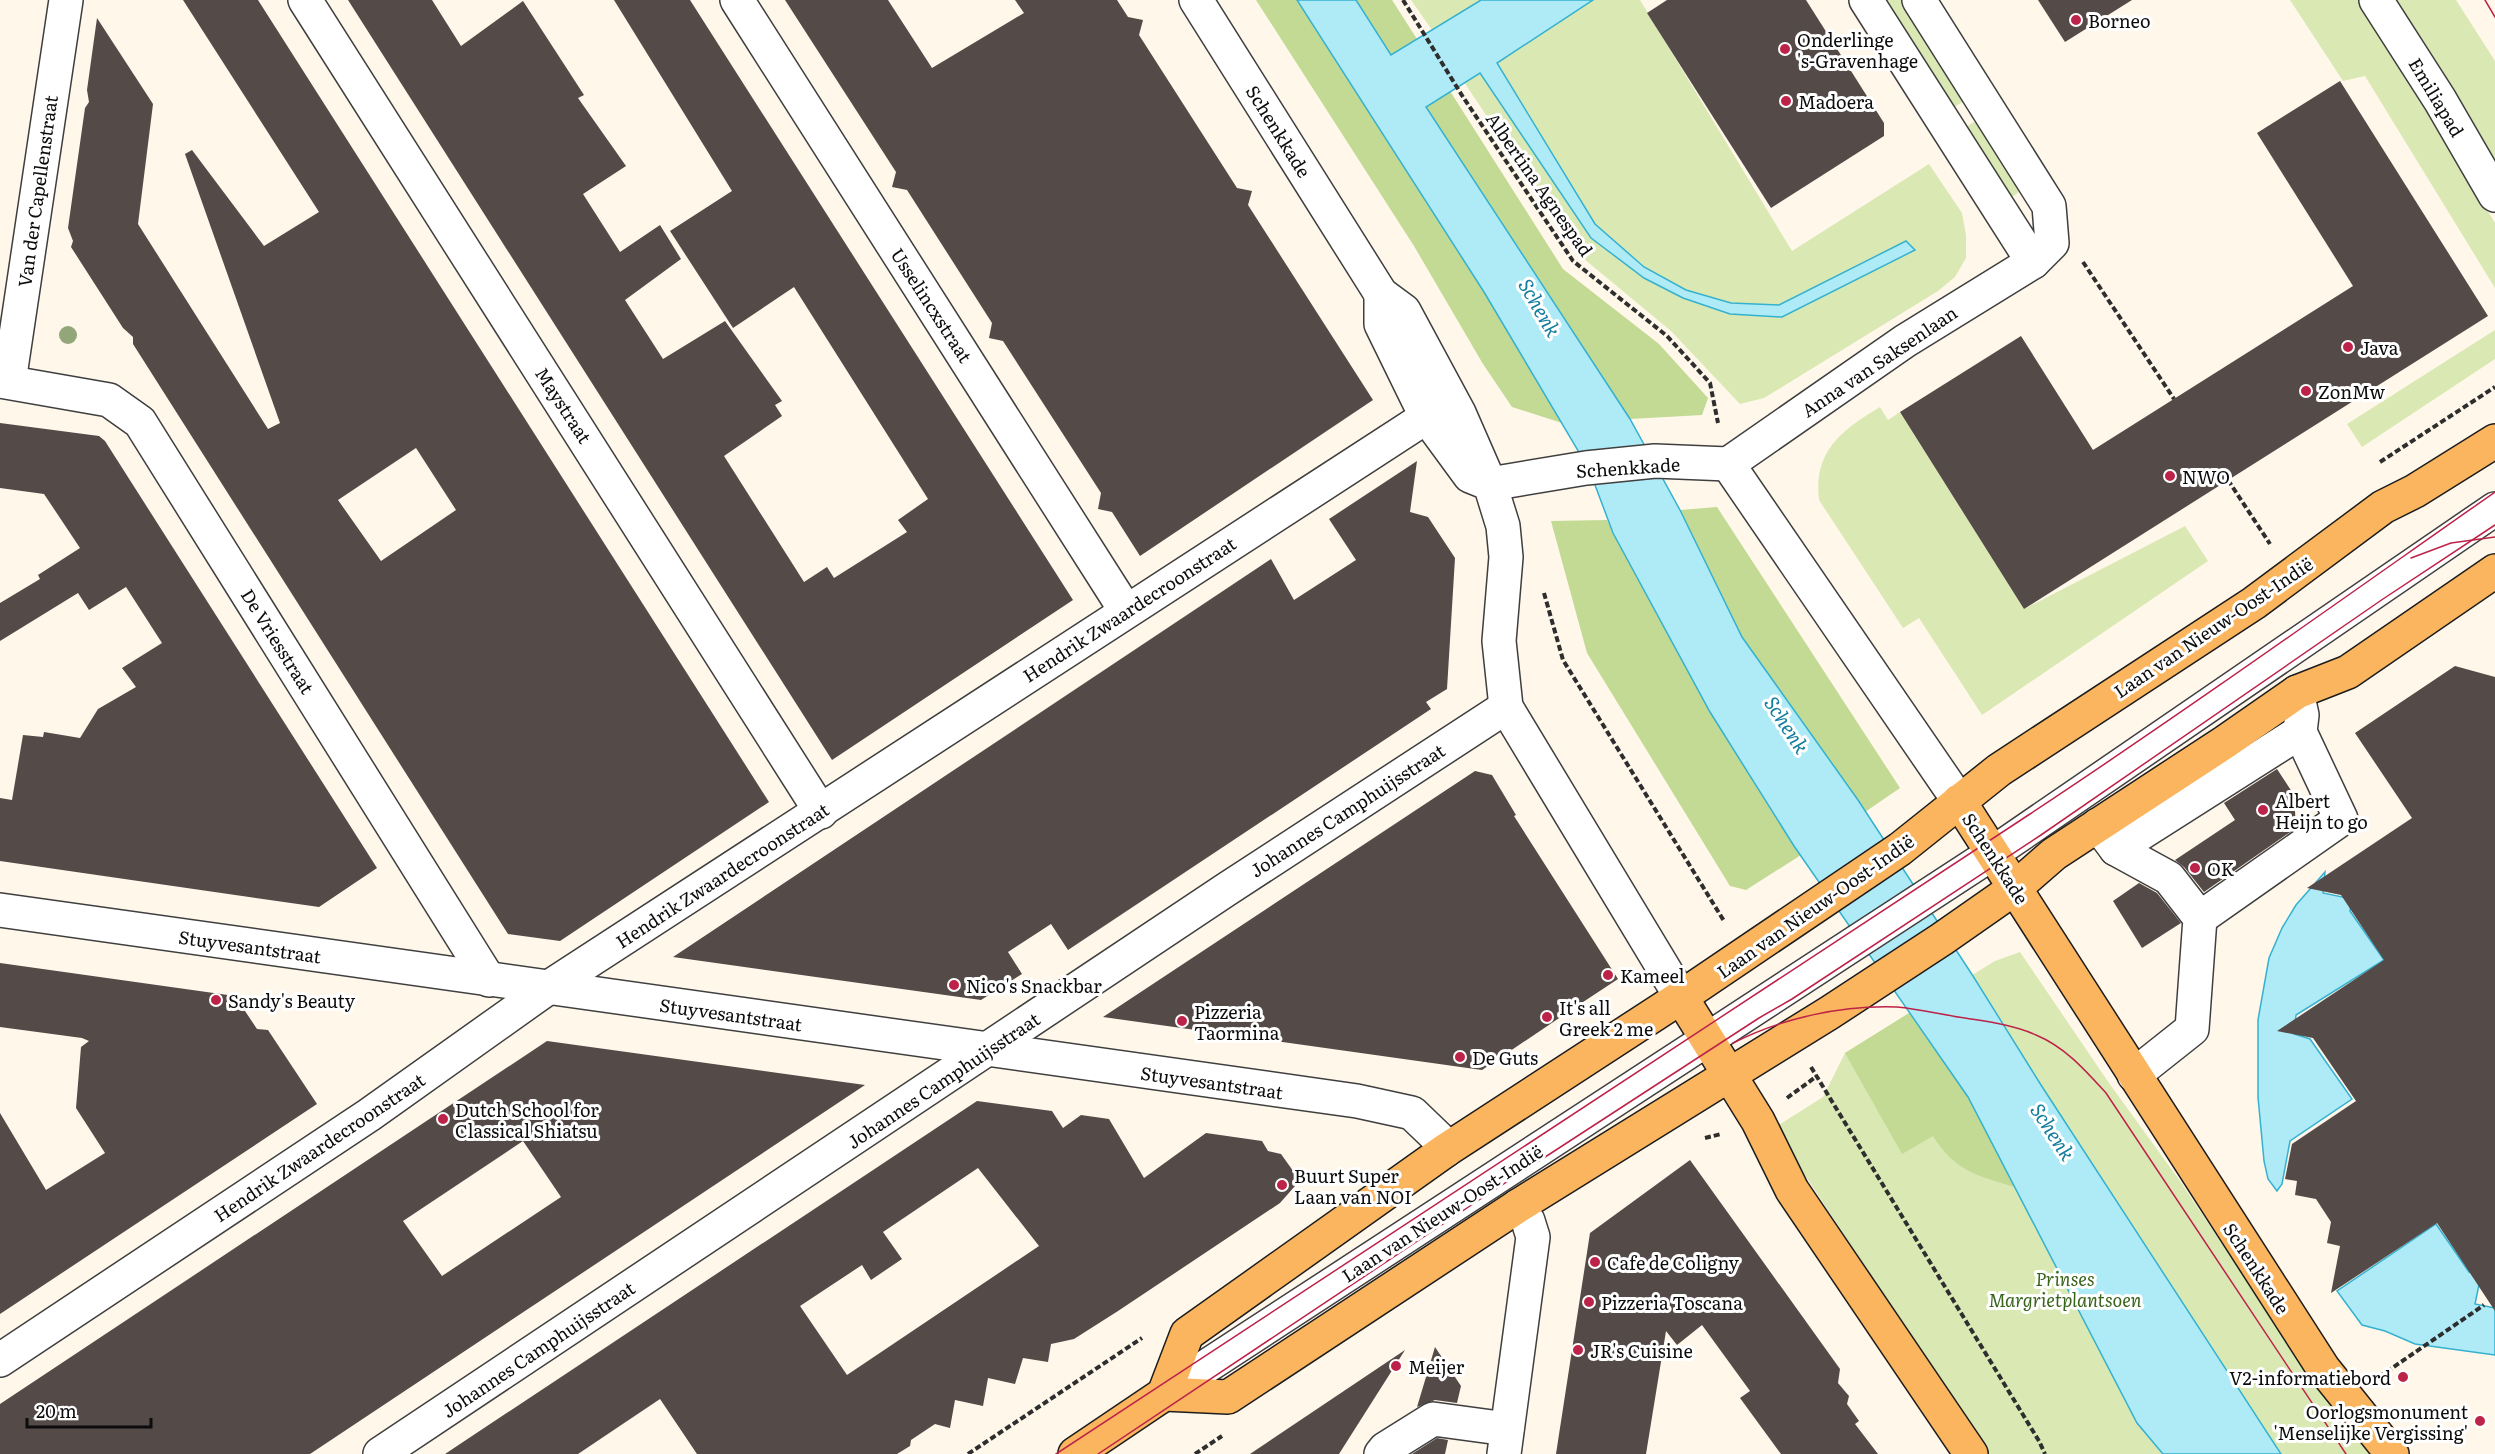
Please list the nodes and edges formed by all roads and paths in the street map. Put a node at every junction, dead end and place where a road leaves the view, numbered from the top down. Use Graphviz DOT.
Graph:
graph roads {
  1 [pos="66,0"];
  2 [pos="304,0"];
  3 [pos="737,0"];
  4 [pos="1196,0"];
  5 [pos="1402,0"];
  6 [pos="1866,0"];
  7 [pos="1919,0"];
  8 [pos="2376,0"];
  9 [pos="2495,195"];
  10 [pos="2033,262"];
  11 [pos="2089,269"];
  12 [pos="4,382"];
  13 [pos="1710,384"];
  14 [pos="2174,399"];
  15 [pos="1438,409"];
  16 [pos="2495,441"];
  17 [pos="1728,464"];
  18 [pos="2228,480"];
  19 [pos="1490,484"];
  20 [pos="2495,509"];
  21 [pos="2271,545"];
  22 [pos="2495,571"];
  23 [pos="1542,586"];
  24 [pos="1126,611"];
  25 [pos="2297,692"];
  26 [pos="1506,707"];
  27 [pos="2300,732"];
  28 [pos="1959,801"];
  29 [pos="821,812"];
  30 [pos="2107,837"];
  31 [pos="1993,853"];
  32 [pos="2015,888"];
  33 [pos="0,910"];
  34 [pos="2200,918"];
  35 [pos="1744,954"];
  36 [pos="489,980"];
  37 [pos="549,987"];
  38 [pos="1681,997"];
  39 [pos="1793,1035"];
  40 [pos="1708,1039"];
  41 [pos="989,1050"];
  42 [pos="1730,1073"];
  43 [pos="2134,1075"];
  44 [pos="1446,1150"];
  45 [pos="1518,1206"];
  46 [pos="2484,1305"];
  47 [pos="0,1360"];
  48 [pos="2377,1378"];
  49 [pos="1164,1394"];
  50 [pos="1506,1442"];
  51 [pos="380,1454"];
  52 [pos="1075,1454"];
  53 [pos="1381,1454"];
  54 [pos="1971,1454"];
  55 [pos="2045,1454"];
  56 [pos="2392,1454"];
  1 -- 12 [label="street, Van der Capellenstraat"];
  2 -- 29 [label="street, Maystraat"];
  3 -- 24 [label="street, Usselincxstraat"];
  4 -- 15 [label="street, Schenkkade"];
  5 -- 13 [label="path, Albertina Agnespad"];
  6 -- 10 [label="street"];
  7 -- 10 [label="street, Anna van Saksenlaan"];
  8 -- 9 [label="street, Emiliapad"];
  10 -- 17 [label="street, Anna van Saksenlaan"];
  11 -- 14 [label="path"];
  12 -- 36 [label="street, De Vriesstraat"];
  15 -- 19 [label="street, Schenkkade"];
  15 -- 24 [label="street, Hendrik Zwaardecroonstraat"];
  16 -- 28 [label="main road, Laan van Nieuw-Oost-Indië"];
  17 -- 19 [label="street, Schenkkade"];
  17 -- 28 [label="street, Schenkkade"];
  18 -- 21 [label="path"];
  19 -- 26 [label="street"];
  20 -- 31 [label="street, Laan van Nieuw-Oost-Indië"];
  22 -- 25 [label="main road, Laan van Nieuw-Oost-Indië"];
  23 -- 35 [label="path"];
  24 -- 29 [label="street, Hendrik Zwaardecroonstraat"];
  25 -- 27 [label="street"];
  25 -- 30 [label="main road, Laan van Nieuw-Oost-Indië"];
  26 -- 38 [label="street"];
  26 -- 41 [label="street, Johannes Camphuijsstraat"];
  27 -- 30 [label="street"];
  27 -- 34 [label="street"];
  28 -- 31 [label="main road, Schenkkade"];
  28 -- 35 [label="main road, Laan van Nieuw-Oost-Indië"];
  29 -- 37 [label="street, Hendrik Zwaardecroonstraat"];
  30 -- 32 [label="main road, Laan van Nieuw-Oost-Indië"];
  30 -- 34 [label="street"];
  31 -- 32 [label="main road, Schenkkade"];
  31 -- 40 [label="street, Laan van Nieuw-Oost-Indië"];
  32 -- 39 [label="main road, Laan van Nieuw-Oost-Indië"];
  32 -- 43 [label="main road, Schenkkade"];
  33 -- 36 [label="street, Stuyvesantstraat"];
  34 -- 43 [label="street"];
  35 -- 38 [label="main road, Laan van Nieuw-Oost-Indië"];
  36 -- 37 [label="street, Stuyvesantstraat"];
  37 -- 41 [label="street, Stuyvesantstraat"];
  37 -- 47 [label="street, Hendrik Zwaardecroonstraat"];
  38 -- 40 [label="main road"];
  38 -- 44 [label="main road, Laan van Nieuw-Oost-Indië"];
  39 -- 42 [label="main road, Laan van Nieuw-Oost-Indië"];
  39 -- 55 [label="path"];
  40 -- 42 [label="main road"];
  40 -- 49 [label="street, Laan van Nieuw-Oost-Indië"];
  41 -- 44 [label="street, Stuyvesantstraat"];
  41 -- 51 [label="street, Johannes Camphuijsstraat"];
  42 -- 45 [label="main road, Laan van Nieuw-Oost-Indië"];
  42 -- 54 [label="main road"];
  43 -- 56 [label="main road, Schenkkade"];
  44 -- 49 [label="main road, Laan van Nieuw-Oost-Indië"];
  45 -- 49 [label="main road, Laan van Nieuw-Oost-Indië"];
  45 -- 50 [label="street"];
  46 -- 48 [label="path"];
  49 -- 52 [label="main road, Laan van Nieuw-Oost-Indië"];
  50 -- 53 [label="street"];
}
